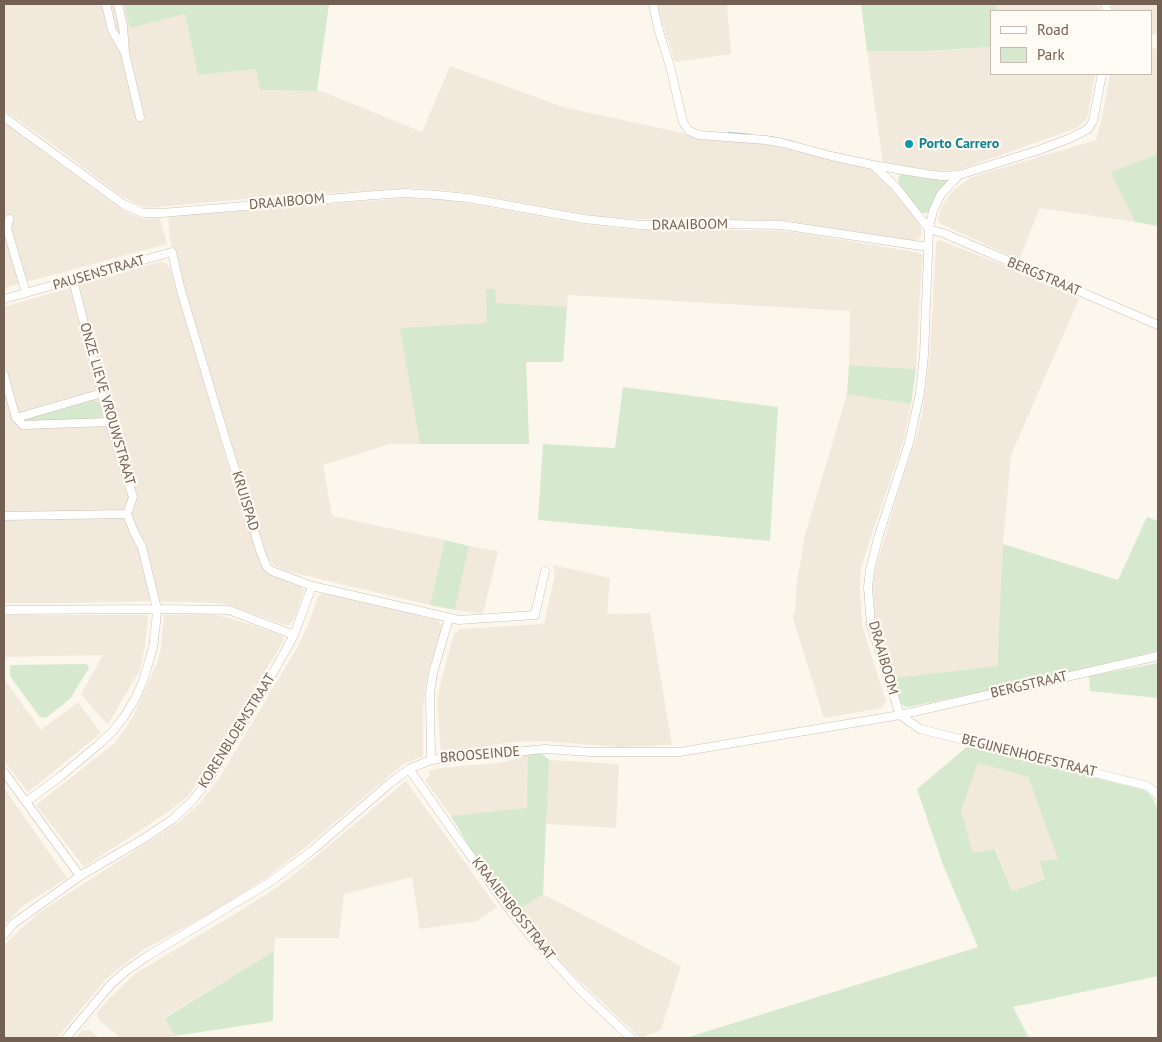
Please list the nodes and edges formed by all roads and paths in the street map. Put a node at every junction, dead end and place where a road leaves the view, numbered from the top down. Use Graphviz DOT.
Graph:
graph roads {
  1 [pos="106,4"];
  2 [pos="118,4"];
  3 [pos="653,4"];
  4 [pos="125,53"];
  5 [pos="1102,75"];
  6 [pos="4,116"];
  7 [pos="140,117"];
  8 [pos="873,165"];
  9 [pos="959,175"];
  10 [pos="9,219"];
  11 [pos="929,230"];
  12 [pos="928,248"];
  13 [pos="172,252"];
  14 [pos="73,280"];
  15 [pos="26,293"];
  16 [pos="4,299"];
  17 [pos="1158,325"];
  18 [pos="4,375"];
  19 [pos="102,393"];
  20 [pos="16,418"];
  21 [pos="109,422"];
  22 [pos="127,514"];
  23 [pos="4,516"];
  24 [pos="545,571"];
  25 [pos="312,586"];
  26 [pos="157,609"];
  27 [pos="4,610"];
  28 [pos="449,618"];
  29 [pos="294,635"];
  30 [pos="1158,656"];
  31 [pos="900,715"];
  32 [pos="431,760"];
  33 [pos="408,769"];
  34 [pos="4,772"];
  35 [pos="1158,796"];
  36 [pos="26,802"];
  37 [pos="80,876"];
  38 [pos="4,935"];
  39 [pos="66,1038"];
  40 [pos="631,1038"];
  1 -- 4 [label="street"];
  2 -- 4 [label="street"];
  3 -- 8 [label="street"];
  4 -- 7 [label="street"];
  5 -- 9 [label="street"];
  6 -- 12 [label="street, DRAAIBOOM"];
  8 -- 9 [label="street"];
  8 -- 11 [label="street"];
  9 -- 11 [label="street"];
  10 -- 15 [label="street"];
  11 -- 12 [label="street"];
  11 -- 17 [label="street, BERGSTRAAT"];
  12 -- 31 [label="street, DRAAIBOOM"];
  13 -- 14 [label="street, PAUSENSTRAAT"];
  13 -- 25 [label="street, KRUISPAD"];
  14 -- 15 [label="street, PAUSENSTRAAT"];
  14 -- 19 [label="street, ONZE LIEVE VROUWSTRAAT"];
  15 -- 16 [label="street, PAUSENSTRAAT"];
  18 -- 20 [label="street"];
  19 -- 20 [label="street"];
  19 -- 21 [label="street, ONZE LIEVE VROUWSTRAAT"];
  20 -- 21 [label="street"];
  21 -- 22 [label="street, ONZE LIEVE VROUWSTRAAT"];
  22 -- 23 [label="street"];
  22 -- 26 [label="street"];
  24 -- 28 [label="street, KRUISPAD"];
  25 -- 28 [label="street, KRUISPAD"];
  25 -- 29 [label="street, KORENBLOEMSTRAAT"];
  26 -- 27 [label="street"];
  26 -- 29 [label="street"];
  26 -- 36 [label="street"];
  28 -- 32 [label="street"];
  29 -- 37 [label="street, KORENBLOEMSTRAAT"];
  30 -- 31 [label="street, BERGSTRAAT"];
  31 -- 32 [label="street, BROOSEINDE"];
  31 -- 35 [label="street, BEGIJNENHOEFSTRAAT"];
  32 -- 33 [label="street, BROOSEINDE"];
  33 -- 39 [label="street, BROOSEINDE"];
  33 -- 40 [label="street, KRAAIENBOSSTRAAT"];
  34 -- 36 [label="street"];
  36 -- 37 [label="street"];
  37 -- 38 [label="street, KORENBLOEMSTRAAT"];
}
